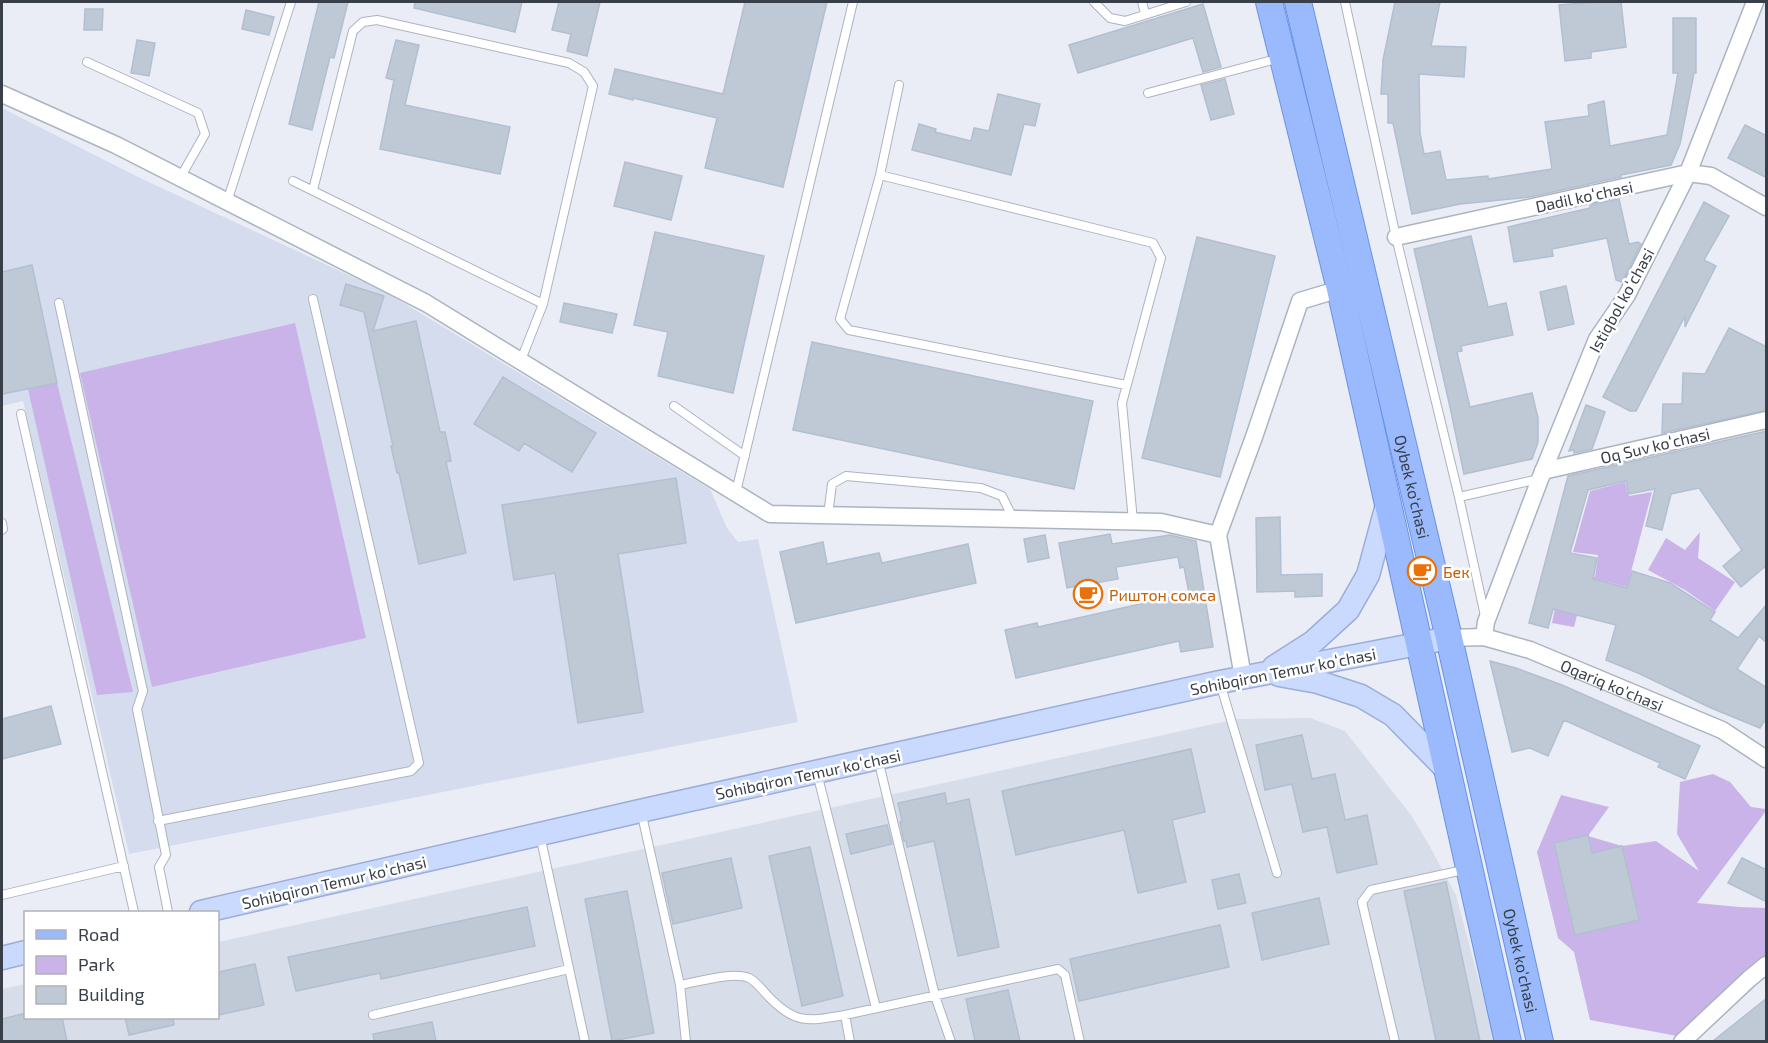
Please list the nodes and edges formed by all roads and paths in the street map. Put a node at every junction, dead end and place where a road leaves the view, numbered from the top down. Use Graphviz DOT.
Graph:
graph roads {
  1 [pos="291,2"];
  2 [pos="852,2"];
  3 [pos="1094,2"];
  4 [pos="1142,2"];
  5 [pos="1186,2"];
  6 [pos="1269,2"];
  7 [pos="1298,2"];
  8 [pos="1346,2"];
  9 [pos="1755,2"];
  10 [pos="1145,13"];
  11 [pos="1283,57"];
  12 [pos="87,62"];
  13 [pos="899,85"];
  14 [pos="1148,93"];
  15 [pos="2,94"];
  16 [pos="1688,173"];
  17 [pos="880,175"];
  18 [pos="180,178"];
  19 [pos="293,181"];
  20 [pos="313,190"];
  21 [pos="227,202"];
  22 [pos="1767,207"];
  23 [pos="1396,237"];
  24 [pos="1340,289"];
  25 [pos="314,299"];
  26 [pos="59,303"];
  27 [pos="543,304"];
  28 [pos="521,360"];
  29 [pos="1126,385"];
  30 [pos="674,406"];
  31 [pos="21,414"];
  32 [pos="1767,420"];
  33 [pos="745,456"];
  34 [pos="1541,475"];
  35 [pos="736,492"];
  36 [pos="1459,496"];
  37 [pos="1387,505"];
  38 [pos="828,515"];
  39 [pos="1014,519"];
  40 [pos="1133,521"];
  41 [pos="2,523"];
  42 [pos="2,530"];
  43 [pos="1218,535"];
  44 [pos="1485,629"];
  45 [pos="1449,638"];
  46 [pos="1418,645"];
  47 [pos="1265,673"];
  48 [pos="1243,677"];
  49 [pos="1220,682"];
  50 [pos="878,759"];
  51 [pos="1767,759"];
  52 [pos="1446,769"];
  53 [pos="817,772"];
  54 [pos="640,811"];
  55 [pos="158,820"];
  56 [pos="540,834"];
  57 [pos="124,866"];
  58 [pos="1468,869"];
  59 [pos="1277,873"];
  60 [pos="2,895"];
  61 [pos="134,911"];
  62 [pos="168,911"];
  63 [pos="205,911"];
  64 [pos="24,952"];
  65 [pos="2,958"];
  66 [pos="1767,965"];
  67 [pos="569,969"];
  68 [pos="680,985"];
  69 [pos="935,996"];
  70 [pos="876,1008"];
  71 [pos="373,1015"];
  72 [pos="845,1015"];
  73 [pos="585,1041"];
  74 [pos="686,1041"];
  75 [pos="850,1041"];
  76 [pos="951,1041"];
  77 [pos="1080,1041"];
  78 [pos="1395,1041"];
  79 [pos="1508,1041"];
  80 [pos="1540,1041"];
  81 [pos="1682,1041"];
  1 -- 21 [label="lane"];
  2 -- 33 [label="lane"];
  3 -- 10 [label="lane"];
  4 -- 10 [label="lane"];
  5 -- 10 [label="lane"];
  6 -- 11 [label="main road, Oybek ko‘chasi"];
  7 -- 45 [label="main road, Oybek ko‘chasi"];
  8 -- 23 [label="lane"];
  9 -- 16 [label="street, Istiqbol koʻchasi"];
  11 -- 14 [label="lane"];
  11 -- 24 [label="main road, Oybek ko‘chasi"];
  12 -- 18 [label="lane"];
  13 -- 17 [label="lane"];
  15 -- 18 [label="street"];
  16 -- 22 [label="street, Dadil koʻchasi"];
  16 -- 23 [label="street, Dadil koʻchasi"];
  16 -- 34 [label="street, Istiqbol koʻchasi"];
  17 -- 29 [label="lane"];
  17 -- 29 [label="lane"];
  18 -- 21 [label="street"];
  19 -- 20 [label="lane"];
  20 -- 27 [label="lane"];
  20 -- 27 [label="lane"];
  21 -- 28 [label="street"];
  23 -- 36 [label="lane"];
  24 -- 37 [label="main road, Oybek ko‘chasi"];
  24 -- 43 [label="street"];
  25 -- 55 [label="lane"];
  26 -- 55 [label="lane"];
  27 -- 28 [label="lane"];
  28 -- 35 [label="street"];
  29 -- 40 [label="lane"];
  30 -- 33 [label="lane"];
  31 -- 57 [label="lane"];
  32 -- 34 [label="street, Oq Suv koʻchasi"];
  33 -- 35 [label="lane"];
  34 -- 36 [label="lane"];
  34 -- 44 [label="street, Istiqbol koʻchasi"];
  35 -- 38 [label="street"];
  36 -- 44 [label="lane"];
  37 -- 46 [label="main road, Oybek ko‘chasi"];
  37 -- 47 [label="main road"];
  38 -- 39 [label="street"];
  38 -- 39 [label="lane"];
  39 -- 40 [label="street"];
  40 -- 43 [label="street"];
  41 -- 42 [label="lane"];
  43 -- 48 [label="street"];
  44 -- 45 [label="street, Oqariq ko'chasi"];
  44 -- 51 [label="street, Oqariq ko'chasi"];
  45 -- 46 [label="main road, Sohibqiron Temur koʻchasi"];
  45 -- 80 [label="main road, Oybek ko‘chasi"];
  46 -- 47 [label="main road, Sohibqiron Temur koʻchasi"];
  46 -- 52 [label="main road, Oybek ko‘chasi"];
  47 -- 48 [label="main road, Sohibqiron Temur koʻchasi"];
  47 -- 52 [label="main road"];
  48 -- 49 [label="main road, Sohibqiron Temur koʻchasi"];
  49 -- 50 [label="main road, Sohibqiron Temur koʻchasi"];
  49 -- 59 [label="lane"];
  50 -- 53 [label="main road, Sohibqiron Temur koʻchasi"];
  50 -- 69 [label="lane"];
  52 -- 58 [label="main road, Oybek ko‘chasi"];
  53 -- 54 [label="main road, Sohibqiron Temur koʻchasi"];
  53 -- 70 [label="lane"];
  54 -- 56 [label="main road, Sohibqiron Temur koʻchasi"];
  54 -- 68 [label="lane"];
  55 -- 62 [label="lane"];
  56 -- 63 [label="main road, Sohibqiron Temur koʻchasi"];
  56 -- 67 [label="lane"];
  57 -- 60 [label="lane"];
  57 -- 61 [label="lane"];
  58 -- 78 [label="lane"];
  58 -- 79 [label="main road, Oybek ko‘chasi"];
  64 -- 65 [label="main road"];
  66 -- 81 [label="street"];
  67 -- 71 [label="lane"];
  67 -- 73 [label="lane"];
  68 -- 72 [label="lane"];
  68 -- 74 [label="lane"];
  69 -- 70 [label="lane"];
  69 -- 76 [label="lane"];
  69 -- 77 [label="lane"];
  70 -- 72 [label="lane"];
  72 -- 75 [label="lane"];
}
